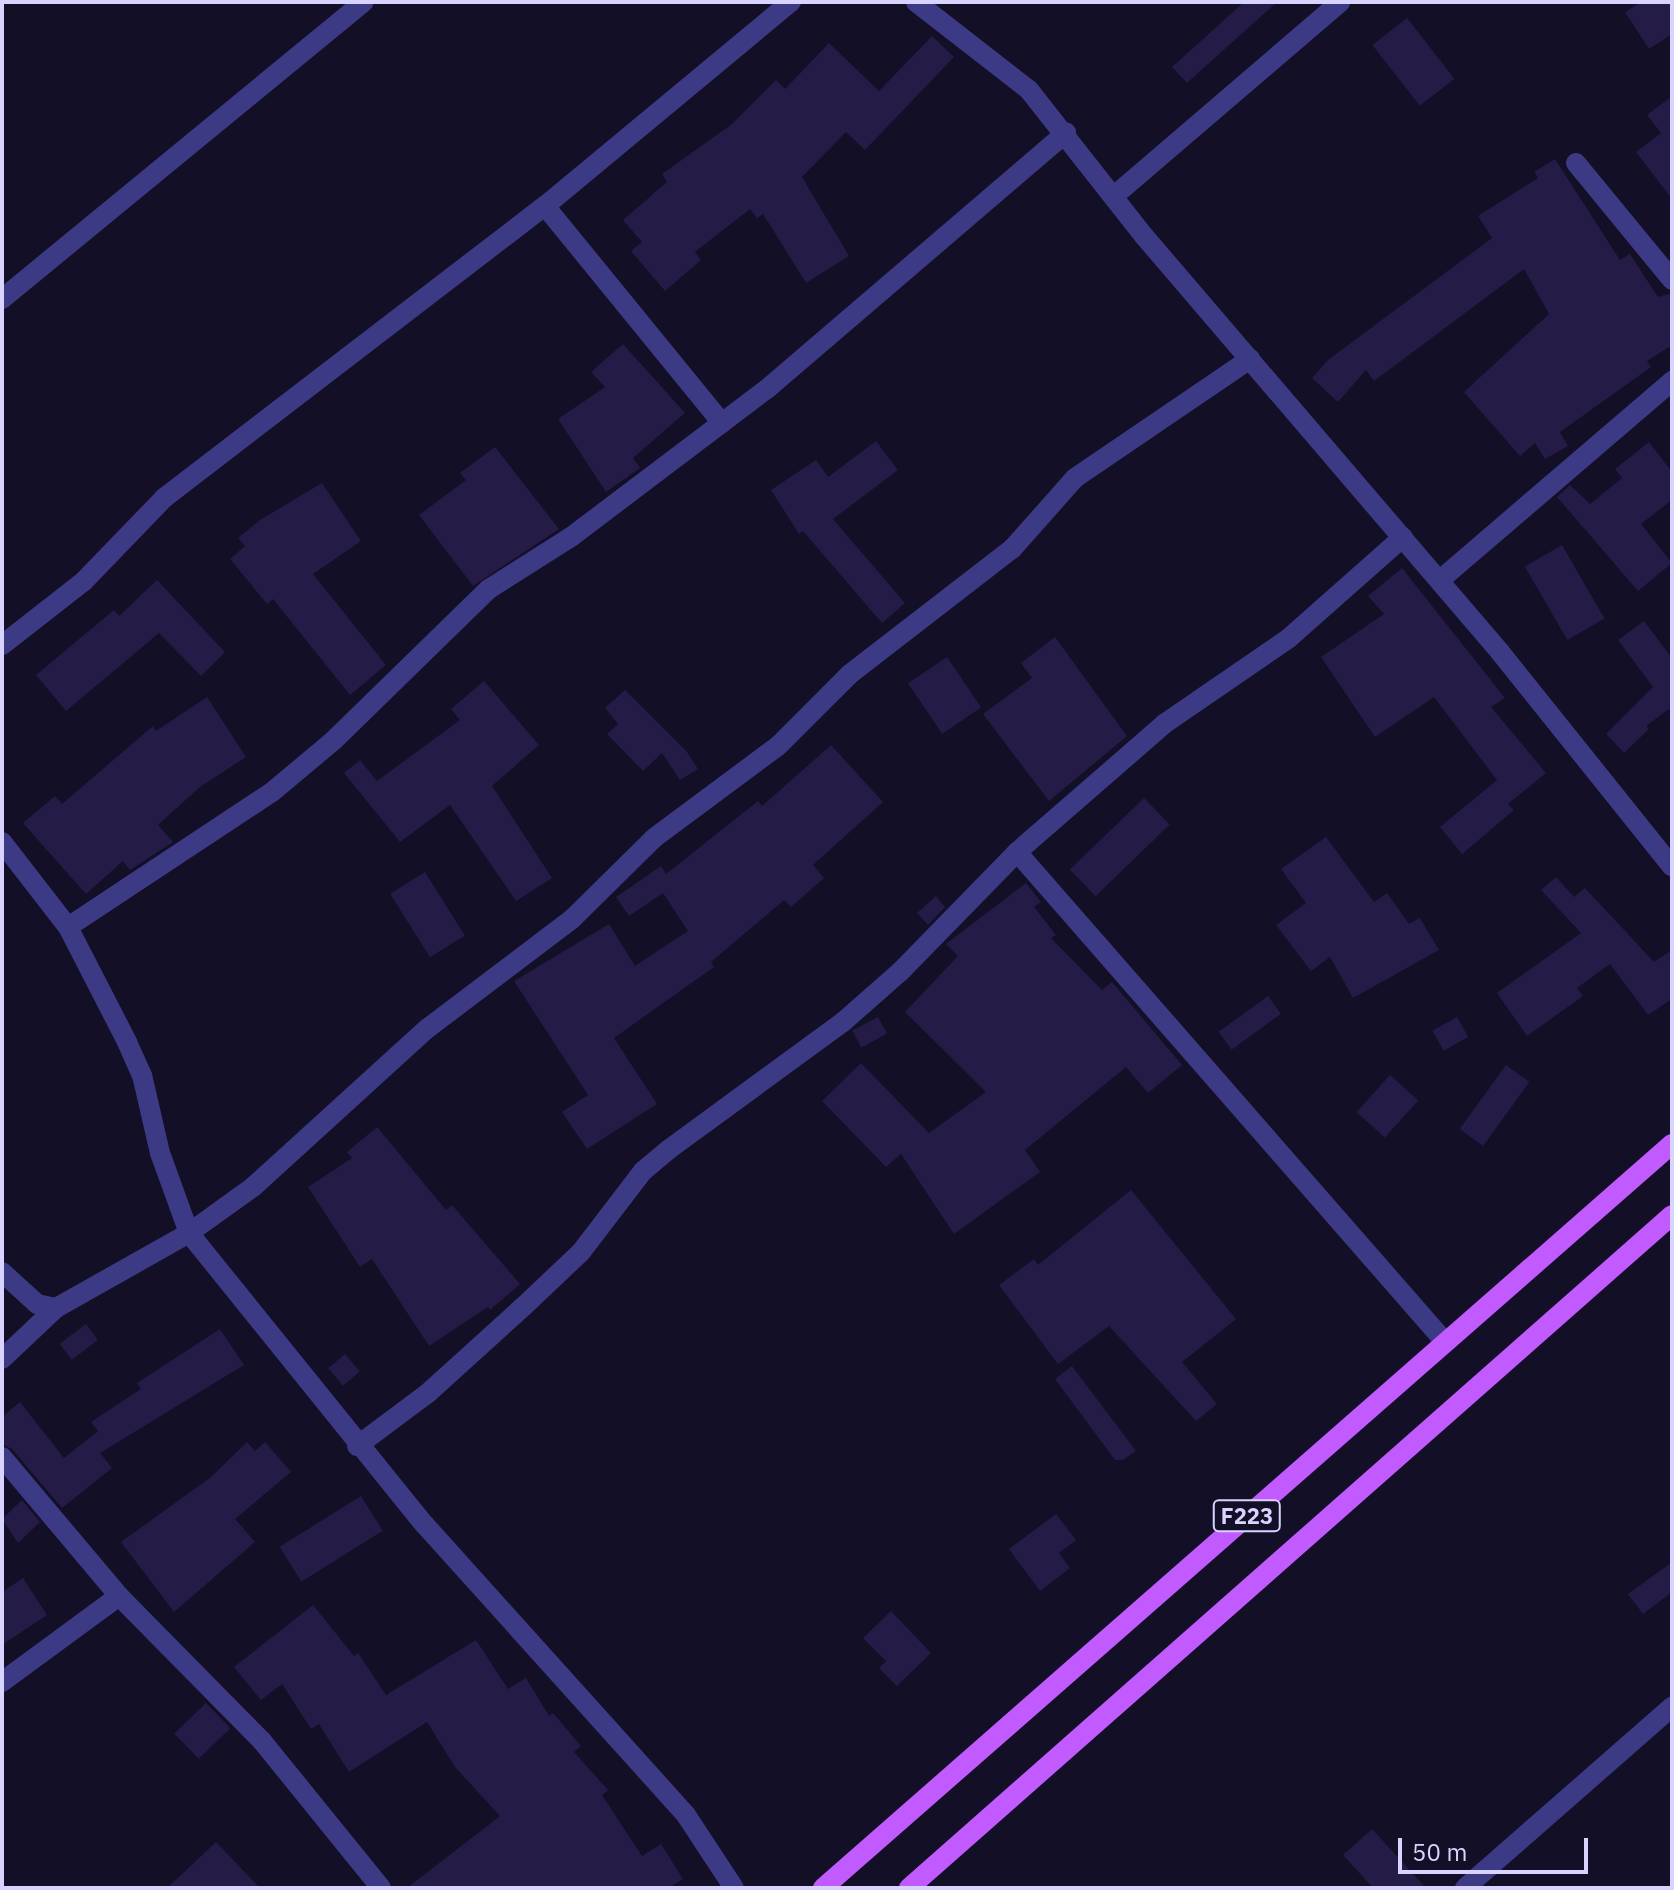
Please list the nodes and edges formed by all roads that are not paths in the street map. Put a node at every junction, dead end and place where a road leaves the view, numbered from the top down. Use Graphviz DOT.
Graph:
graph roads {
  1 [pos="364,2"];
  2 [pos="791,2"];
  3 [pos="916,2"];
  4 [pos="1340,2"];
  5 [pos="1066,133"];
  6 [pos="1576,163"];
  7 [pos="1114,196"];
  8 [pos="545,206"];
  9 [pos="1672,280"];
  10 [pos="2,299"];
  11 [pos="1250,359"];
  12 [pos="1672,381"];
  13 [pos="722,423"];
  14 [pos="1403,537"];
  15 [pos="1440,580"];
  16 [pos="2,645"];
  17 [pos="2,842"];
  18 [pos="1017,852"];
  19 [pos="1672,867"];
  20 [pos="68,927"];
  21 [pos="1672,1144"];
  22 [pos="1672,1215"];
  23 [pos="189,1233"];
  24 [pos="2,1272"];
  25 [pos="56,1308"];
  26 [pos="1445,1342"];
  27 [pos="2,1359"];
  28 [pos="357,1446"];
  29 [pos="2,1457"];
  30 [pos="119,1596"];
  31 [pos="2,1682"];
  32 [pos="1672,1707"];
  33 [pos="381,1888"];
  34 [pos="734,1888"];
  35 [pos="823,1888"];
  36 [pos="909,1888"];
  37 [pos="1465,1888"];
  1 -- 10 [label="street"];
  2 -- 8 [label="street"];
  3 -- 5 [label="street"];
  4 -- 7 [label="street"];
  5 -- 7 [label="street"];
  5 -- 13 [label="street"];
  6 -- 9 [label="street"];
  7 -- 11 [label="street"];
  8 -- 13 [label="street"];
  8 -- 16 [label="street"];
  11 -- 14 [label="street"];
  11 -- 23 [label="street"];
  12 -- 15 [label="street"];
  13 -- 20 [label="street"];
  14 -- 15 [label="street"];
  14 -- 18 [label="street"];
  15 -- 19 [label="street"];
  17 -- 20 [label="street"];
  18 -- 26 [label="street"];
  18 -- 28 [label="street"];
  20 -- 23 [label="street"];
  21 -- 26 [label="main road, F223"];
  22 -- 36 [label="main road, F223"];
  23 -- 25 [label="street"];
  23 -- 28 [label="street"];
  24 -- 25 [label="street"];
  25 -- 27 [label="street"];
  26 -- 35 [label="main road, F223"];
  28 -- 34 [label="street"];
  29 -- 30 [label="street"];
  30 -- 31 [label="street"];
  30 -- 33 [label="street"];
  32 -- 37 [label="street"];
}
